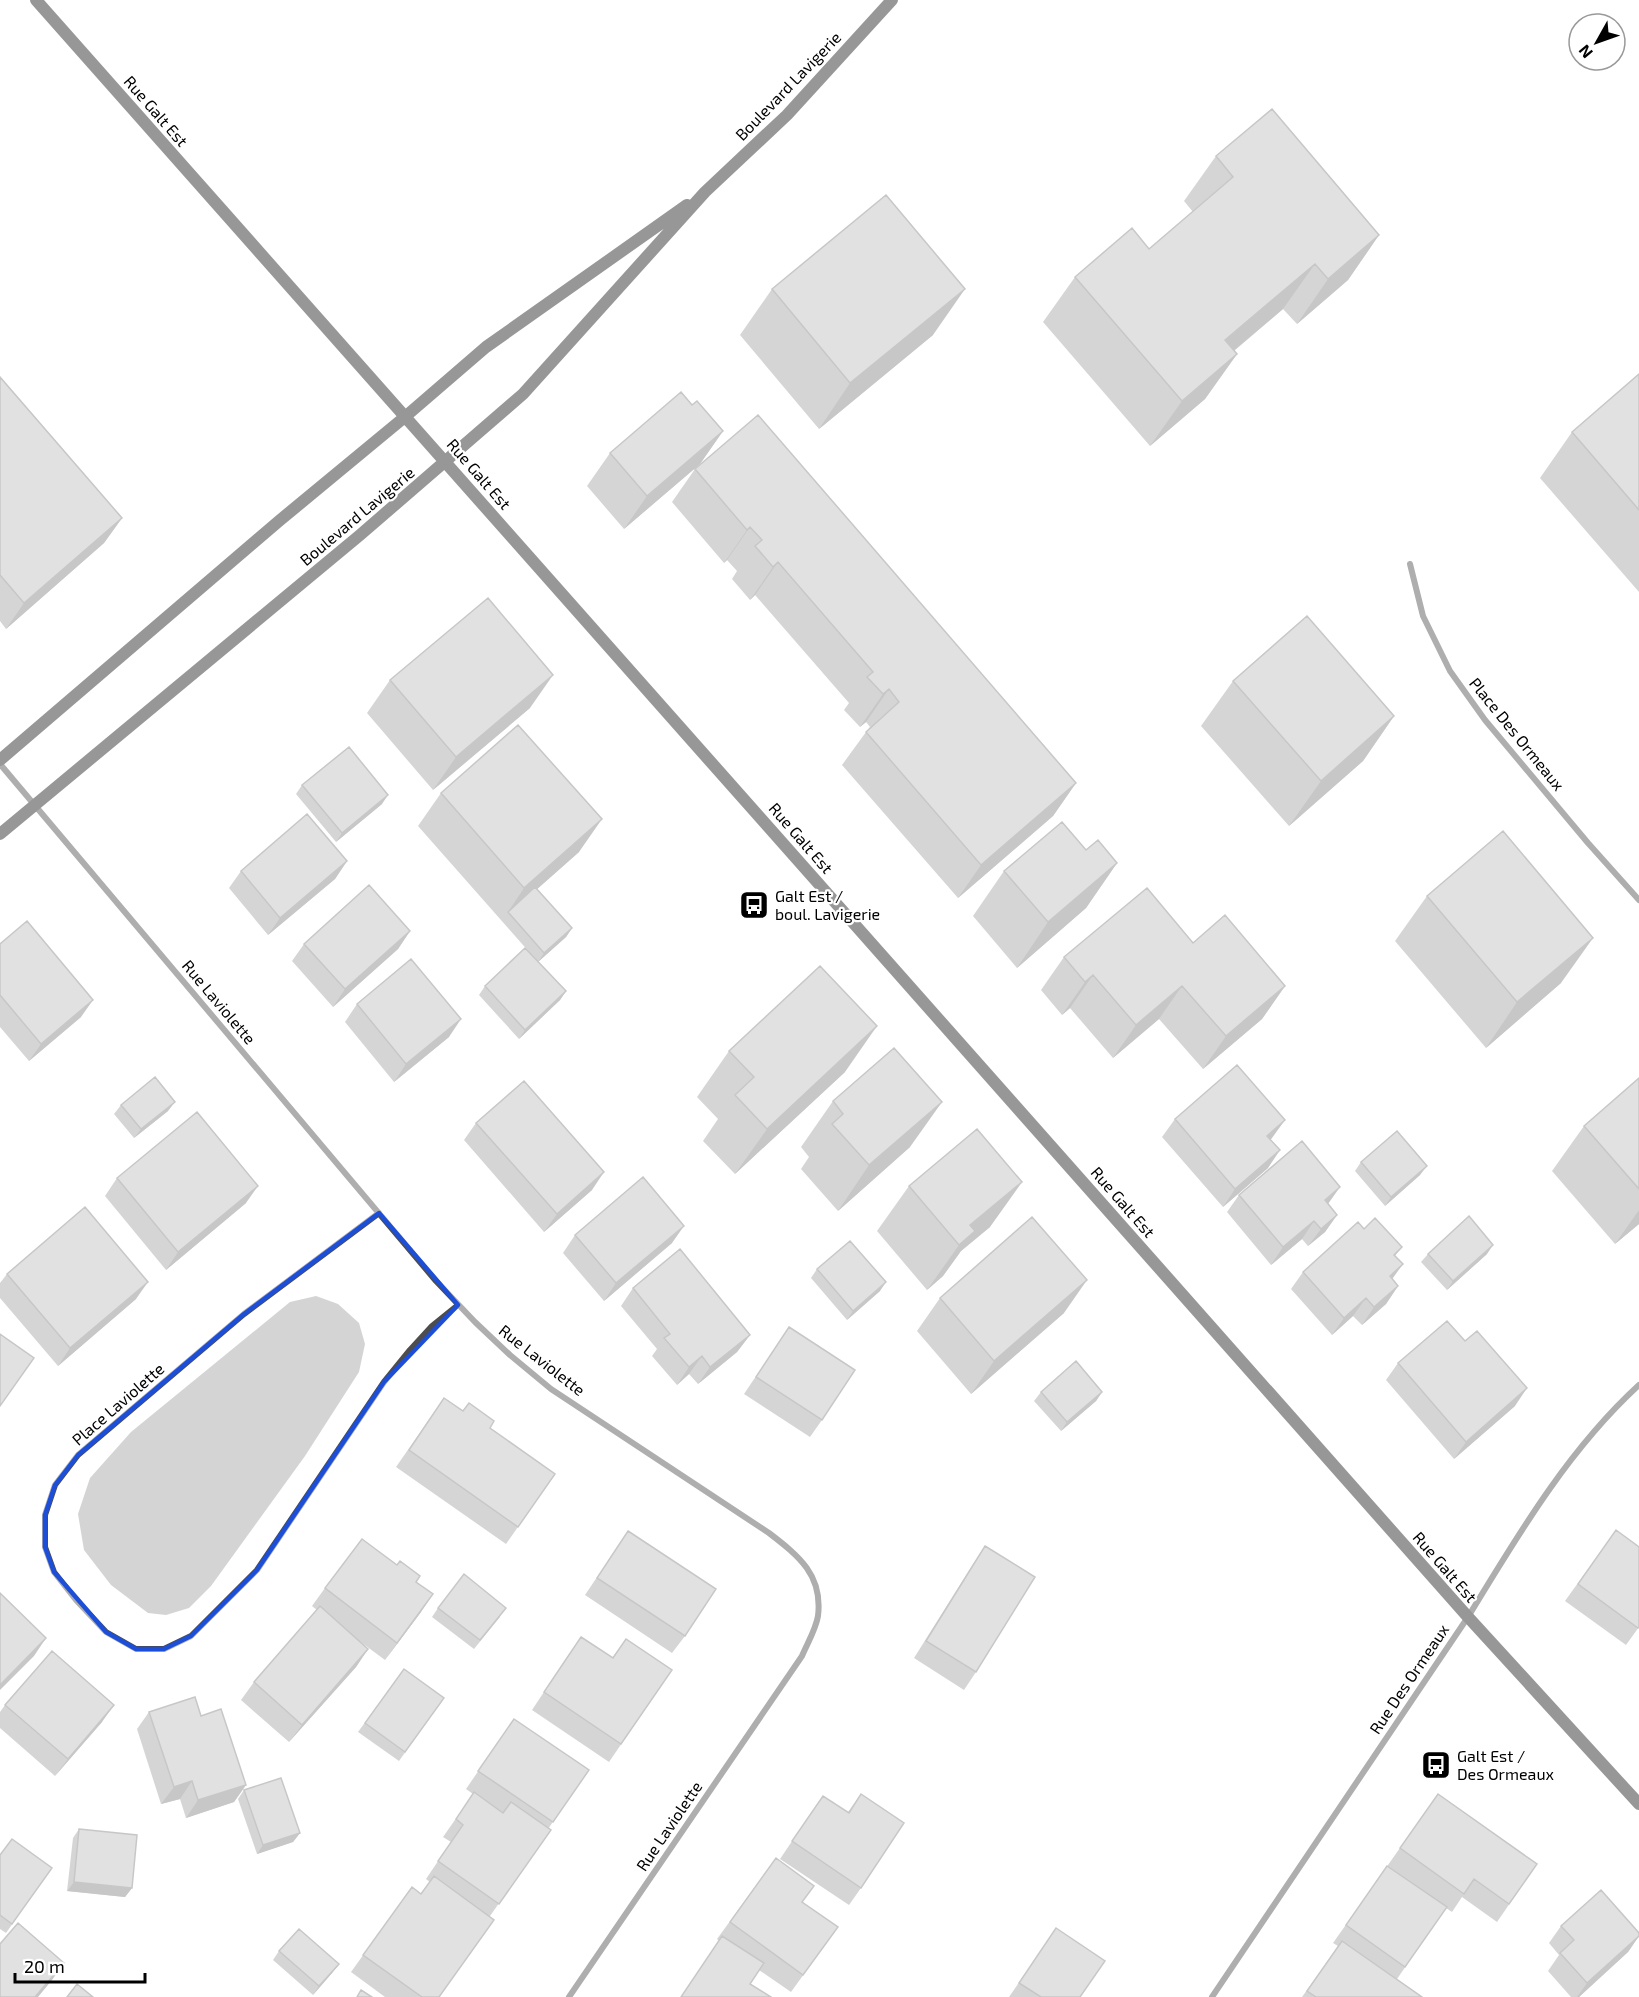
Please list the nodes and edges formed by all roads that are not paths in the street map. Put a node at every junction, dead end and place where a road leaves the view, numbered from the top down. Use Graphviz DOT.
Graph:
graph roads {
  1 [pos="36,0"];
  2 [pos="892,0"];
  3 [pos="705,192"];
  4 [pos="406,416"];
  5 [pos="447,462"];
  6 [pos="1410,564"];
  7 [pos="0,762"];
  8 [pos="35,804"];
  9 [pos="0,834"];
  10 [pos="1639,900"];
  11 [pos="379,1213"];
  12 [pos="458,1305"];
  13 [pos="1639,1385"];
  14 [pos="1468,1617"];
  15 [pos="1639,1804"];
  16 [pos="569,1997"];
  17 [pos="1212,1997"];
  1 -- 4 [label="main road, Rue Galt Est"];
  2 -- 3 [label="main road, Boulevard Lavigerie"];
  3 -- 4 [label="main road, Boulevard Lavigerie"];
  3 -- 5 [label="main road, Boulevard Lavigerie"];
  4 -- 5 [label="main road, Rue Galt Est"];
  4 -- 7 [label="main road, Boulevard Lavigerie"];
  5 -- 8 [label="main road, Boulevard Lavigerie"];
  5 -- 14 [label="main road, Rue Galt Est"];
  6 -- 10 [label="street, Place Des Ormeaux"];
  7 -- 8 [label="street, Rue Laviolette"];
  8 -- 9 [label="main road, Boulevard Lavigerie"];
  8 -- 11 [label="street, Rue Laviolette"];
  11 -- 12 [label="street, Rue Laviolette"];
  11 -- 12 [label="street, Place Laviolette"];
  12 -- 16 [label="street, Rue Laviolette"];
  13 -- 14 [label="street, Rue Des Ormeaux"];
  14 -- 15 [label="main road, Rue Galt Est"];
  14 -- 17 [label="street, Rue Des Ormeaux"];
}
